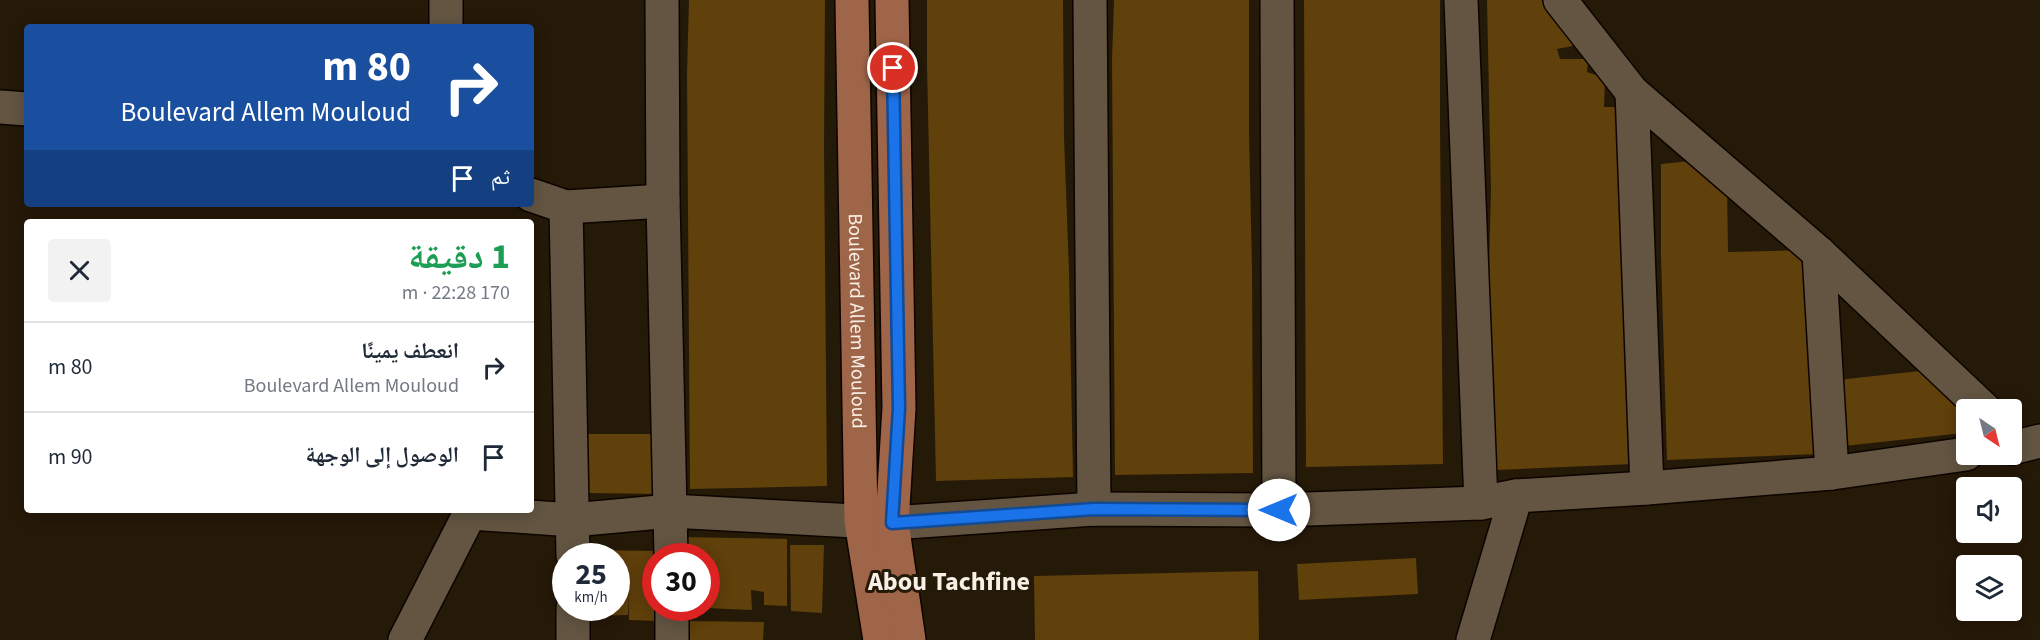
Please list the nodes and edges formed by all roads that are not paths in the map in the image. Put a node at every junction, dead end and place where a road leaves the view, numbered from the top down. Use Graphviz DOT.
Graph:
graph roads {
  1 [pos="446,0"];
  2 [pos="662,0"];
  3 [pos="852,0"];
  4 [pos="892,0"];
  5 [pos="1090,0"];
  6 [pos="1276,0"];
  7 [pos="1461,0"];
  8 [pos="1560,0"];
  9 [pos="446,24"];
  10 [pos="1632,92"];
  11 [pos="0,107"];
  12 [pos="24,109"];
  13 [pos="534,196"];
  14 [pos="663,201"];
  15 [pos="566,207"];
  16 [pos="1819,253"];
  17 [pos="1973,399"];
  18 [pos="1956,455"];
  19 [pos="1832,473"];
  20 [pos="1647,488"];
  21 [pos="1516,496"];
  22 [pos="1481,503"];
  23 [pos="1094,509"];
  24 [pos="1279,510"];
  25 [pos="670,511"];
  26 [pos="573,520"];
  27 [pos="877,522"];
  28 [pos="573,543"];
  29 [pos="671,543"];
  30 [pos="573,621"];
  31 [pos="672,621"];
  32 [pos="405,640"];
  33 [pos="573,640"];
  34 [pos="672,640"];
  35 [pos="880,640"];
  36 [pos="909,640"];
  37 [pos="1473,640"];
  1 -- 9 [label="street"];
  2 -- 14 [label="street"];
  3 -- 27 [label="main road, Boulevard Allem Mouloud"];
  4 -- 27 [label="main road, Boulevard Allem Mouloud"];
  5 -- 23 [label="street"];
  6 -- 24 [label="street"];
  7 -- 22 [label="street"];
  8 -- 10 [label="street"];
  10 -- 16 [label="street"];
  10 -- 20 [label="street"];
  11 -- 12 [label="street"];
  13 -- 15 [label="street"];
  14 -- 15 [label="street"];
  14 -- 25 [label="street"];
  15 -- 26 [label="street"];
  16 -- 17 [label="street"];
  16 -- 19 [label="street"];
  18 -- 19 [label="street"];
  19 -- 20 [label="street"];
  20 -- 21 [label="street"];
  21 -- 22 [label="street"];
  21 -- 37 [label="street"];
  22 -- 24 [label="street"];
  23 -- 24 [label="street"];
  23 -- 27 [label="street"];
  25 -- 26 [label="street"];
  25 -- 27 [label="street"];
  25 -- 29 [label="street"];
  26 -- 28 [label="street"];
  26 -- 32 [label="street"];
  27 -- 35 [label="main road, Boulevard Allem Mouloud"];
  27 -- 36 [label="main road, Boulevard Allem Mouloud"];
  30 -- 33 [label="street"];
  31 -- 34 [label="street"];
}
